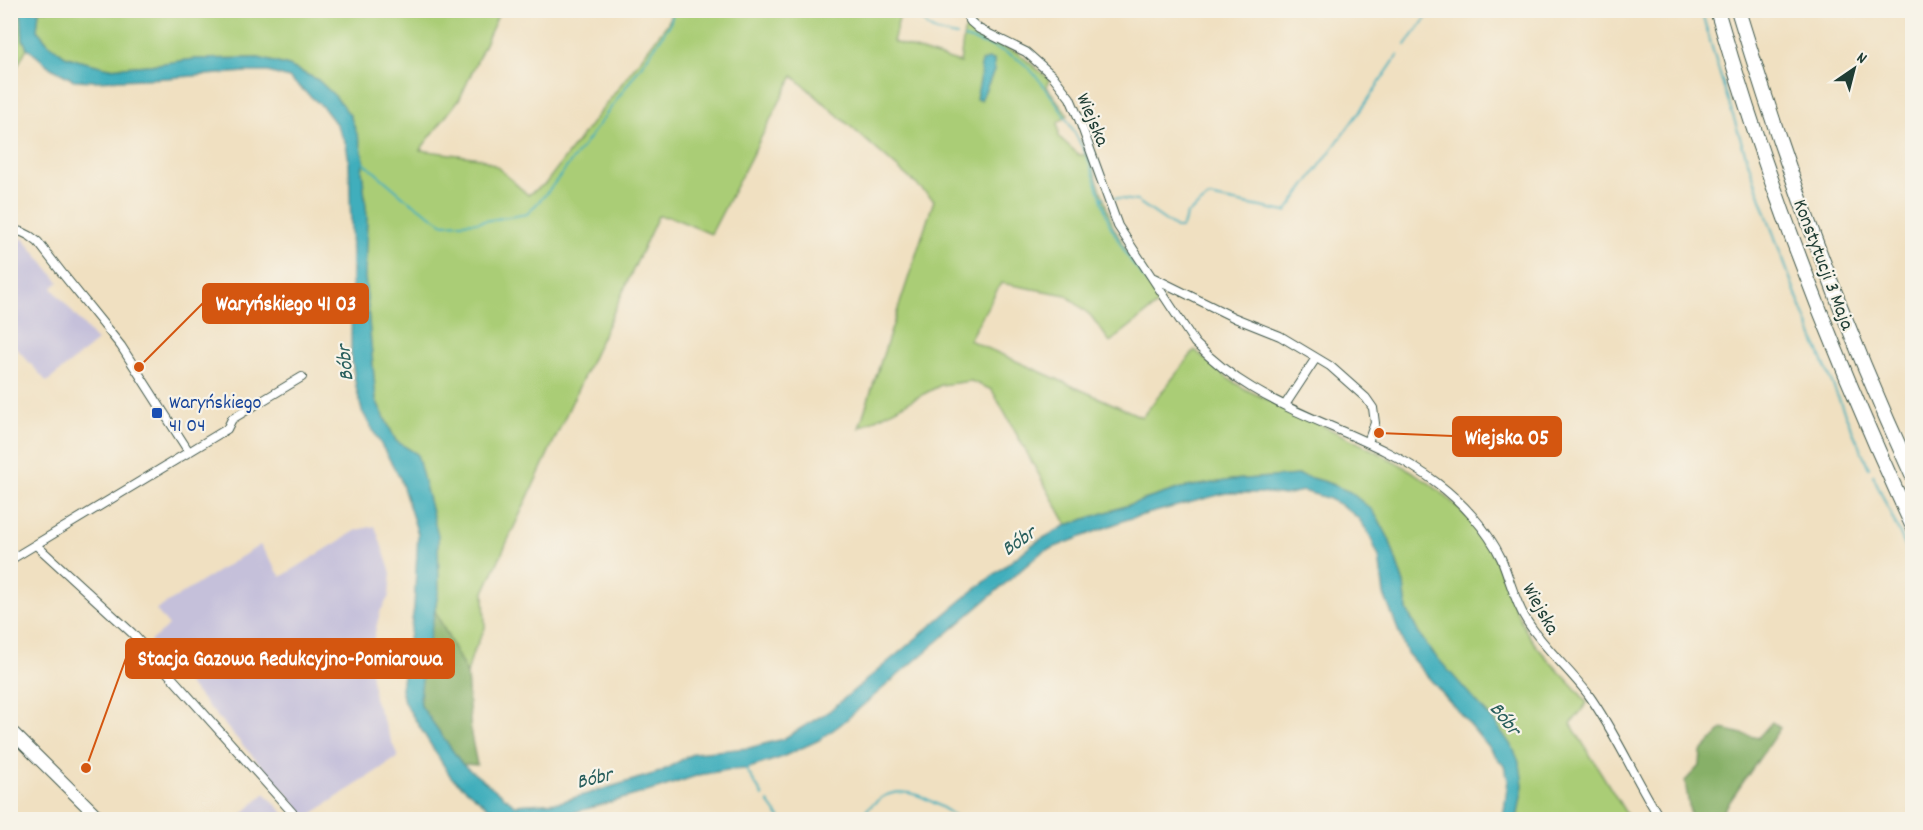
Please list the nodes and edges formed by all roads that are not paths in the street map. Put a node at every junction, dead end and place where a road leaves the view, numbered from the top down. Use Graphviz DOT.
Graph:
graph roads {
  1 [pos="963,10"];
  2 [pos="1717,10"];
  3 [pos="1738,10"];
  4 [pos="10,230"];
  5 [pos="1152,277"];
  6 [pos="1316,358"];
  7 [pos="302,377"];
  8 [pos="1285,405"];
  9 [pos="1368,442"];
  10 [pos="189,452"];
  11 [pos="1912,475"];
  12 [pos="1912,525"];
  13 [pos="36,545"];
  14 [pos="10,560"];
  15 [pos="10,730"];
  16 [pos="101,819"];
  17 [pos="299,819"];
  18 [pos="1661,819"];
  1 -- 5 [label="street, Wiejska"];
  2 -- 12 [label="main road, Konstytucji 3 Maja"];
  3 -- 11 [label="main road"];
  4 -- 10 [label="street"];
  5 -- 6 [label="street, Wiejska"];
  5 -- 8 [label="street, Wiejska"];
  6 -- 8 [label="street"];
  6 -- 9 [label="street, Wiejska"];
  7 -- 10 [label="street"];
  8 -- 9 [label="street, Wiejska"];
  9 -- 18 [label="street, Wiejska"];
  10 -- 13 [label="street"];
  13 -- 14 [label="street"];
  13 -- 17 [label="street"];
  15 -- 16 [label="street"];
}
